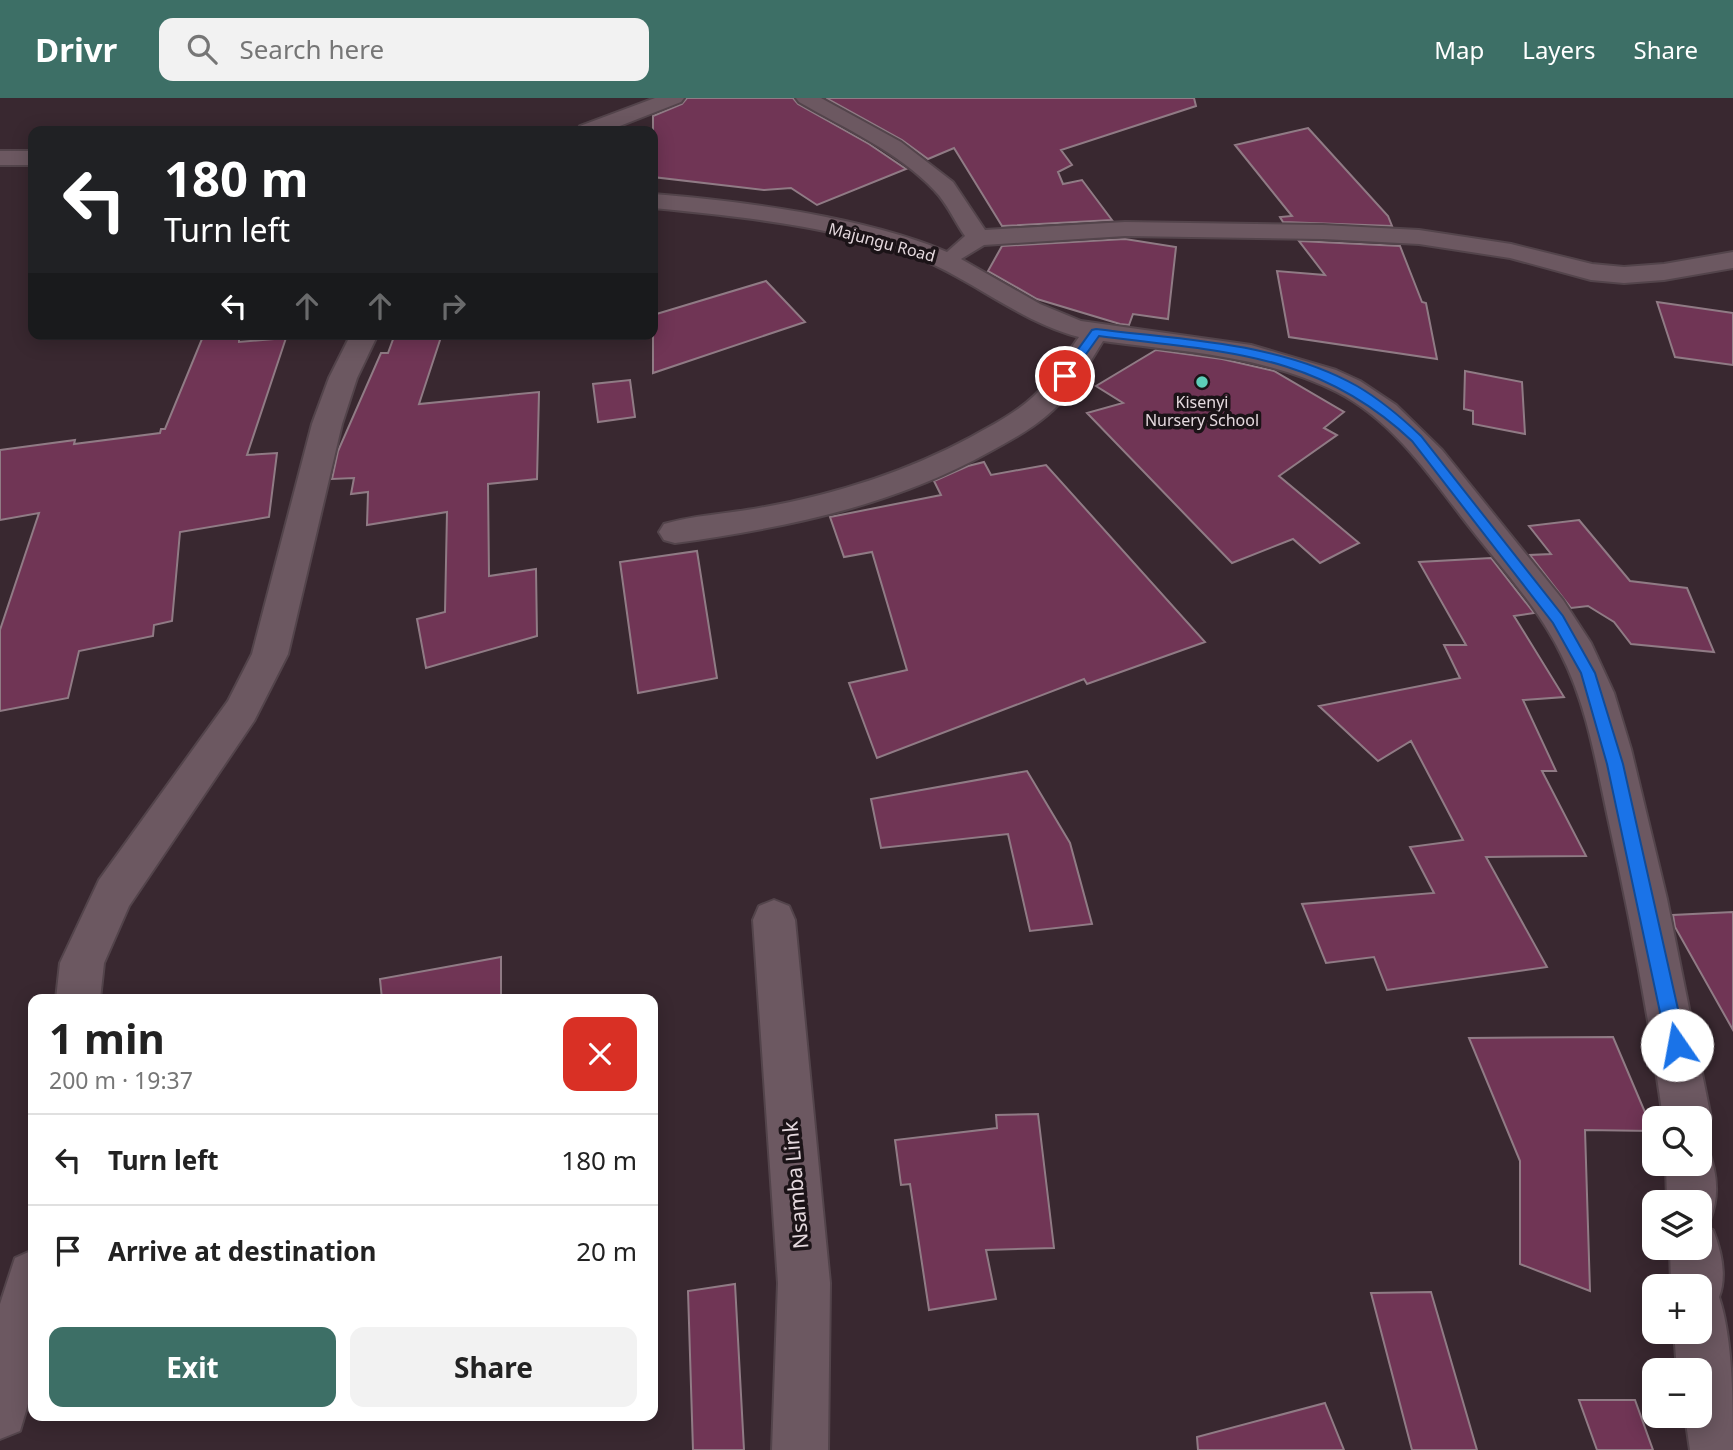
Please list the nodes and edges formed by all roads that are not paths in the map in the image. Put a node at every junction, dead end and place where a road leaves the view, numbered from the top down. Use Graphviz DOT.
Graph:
graph roads {
  1 [pos="674,98"];
  2 [pos="806,98"];
  3 [pos="601,126"];
  4 [pos="0,158"];
  5 [pos="28,158"];
  6 [pos="658,202"];
  7 [pos="978,238"];
  8 [pos="1733,260"];
  9 [pos="947,261"];
  10 [pos="1096,332"];
  11 [pos="362,340"];
  12 [pos="675,532"];
  13 [pos="774,920"];
  14 [pos="79,994"];
  15 [pos="1685,1106"];
  16 [pos="28,1288"];
  17 [pos="10,1332"];
  18 [pos="1702,1344"];
  19 [pos="0,1411"];
  20 [pos="800,1450"];
  21 [pos="1718,1450"];
  1 -- 3 [label="street"];
  2 -- 7 [label="street"];
  4 -- 5 [label="street"];
  6 -- 9 [label="street, Majungu Road"];
  7 -- 8 [label="street"];
  7 -- 9 [label="street"];
  9 -- 10 [label="street, Majungu Road"];
  10 -- 12 [label="street"];
  10 -- 15 [label="street, Majungu Road"];
  11 -- 14 [label="street"];
  13 -- 20 [label="street, Nsamba Link"];
  16 -- 17 [label="street"];
  17 -- 19 [label="street"];
  18 -- 21 [label="street"];
}
